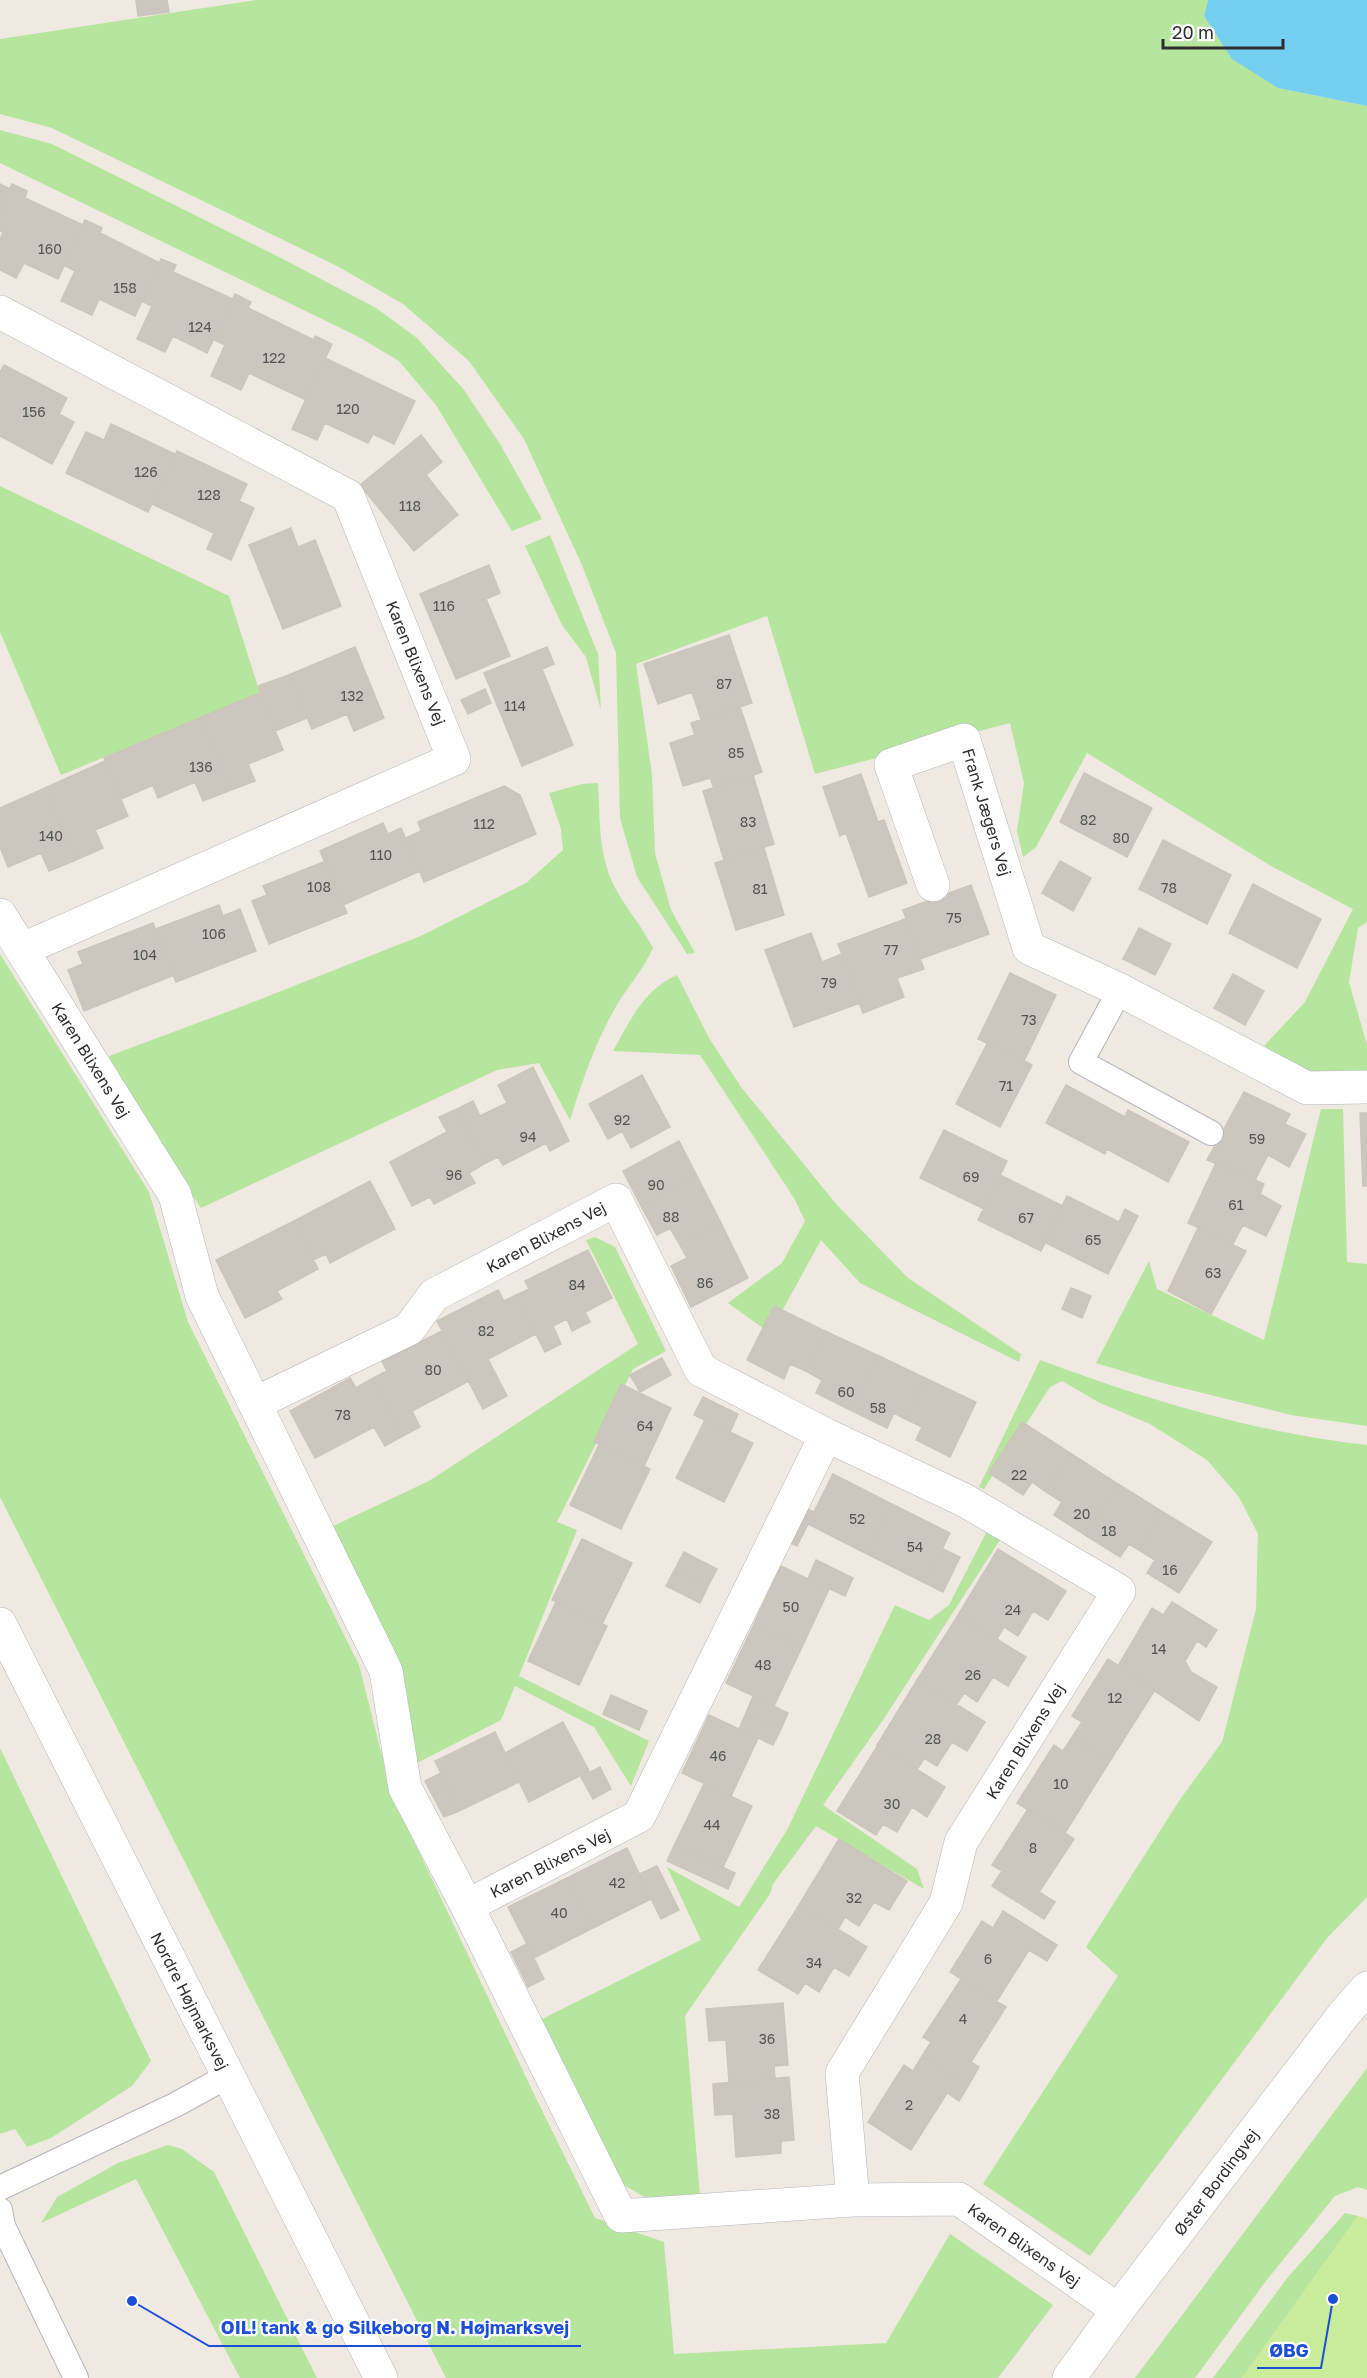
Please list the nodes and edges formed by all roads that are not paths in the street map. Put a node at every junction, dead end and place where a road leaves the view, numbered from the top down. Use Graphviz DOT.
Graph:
graph roads {
  1 [pos="0,312"];
  2 [pos="933,885"];
  3 [pos="0,915"];
  4 [pos="23,949"];
  5 [pos="1120,990"];
  6 [pos="1367,1087"];
  7 [pos="1211,1132"];
  8 [pos="256,1403"];
  9 [pos="826,1435"];
  10 [pos="0,1624"];
  11 [pos="467,1906"];
  12 [pos="1367,1988"];
  13 [pos="228,2076"];
  14 [pos="0,2188"];
  15 [pos="853,2200"];
  16 [pos="0,2210"];
  17 [pos="1118,2310"];
  18 [pos="76,2378"];
  19 [pos="381,2378"];
  20 [pos="1069,2378"];
  1 -- 4 [label="street, Karen Blixens Vej"];
  2 -- 5 [label="street, Frank Jægers Vej"];
  3 -- 4 [label="street, Karen Blixens Vej"];
  4 -- 8 [label="street, Karen Blixens Vej"];
  5 -- 6 [label="street, Frank Jægers Vej"];
  5 -- 7 [label="lane"];
  8 -- 9 [label="street, Karen Blixens Vej"];
  8 -- 11 [label="street, Karen Blixens Vej"];
  9 -- 11 [label="street, Karen Blixens Vej"];
  9 -- 15 [label="street, Karen Blixens Vej"];
  10 -- 13 [label="street, Nordre Højmarksvej"];
  11 -- 15 [label="street, Karen Blixens Vej"];
  12 -- 17 [label="street, Øster Bordingvej"];
  13 -- 14 [label="lane"];
  13 -- 19 [label="street, Nordre Højmarksvej"];
  15 -- 17 [label="street, Karen Blixens Vej"];
  16 -- 18 [label="lane"];
  17 -- 20 [label="street, Øster Bordingvej"];
}
